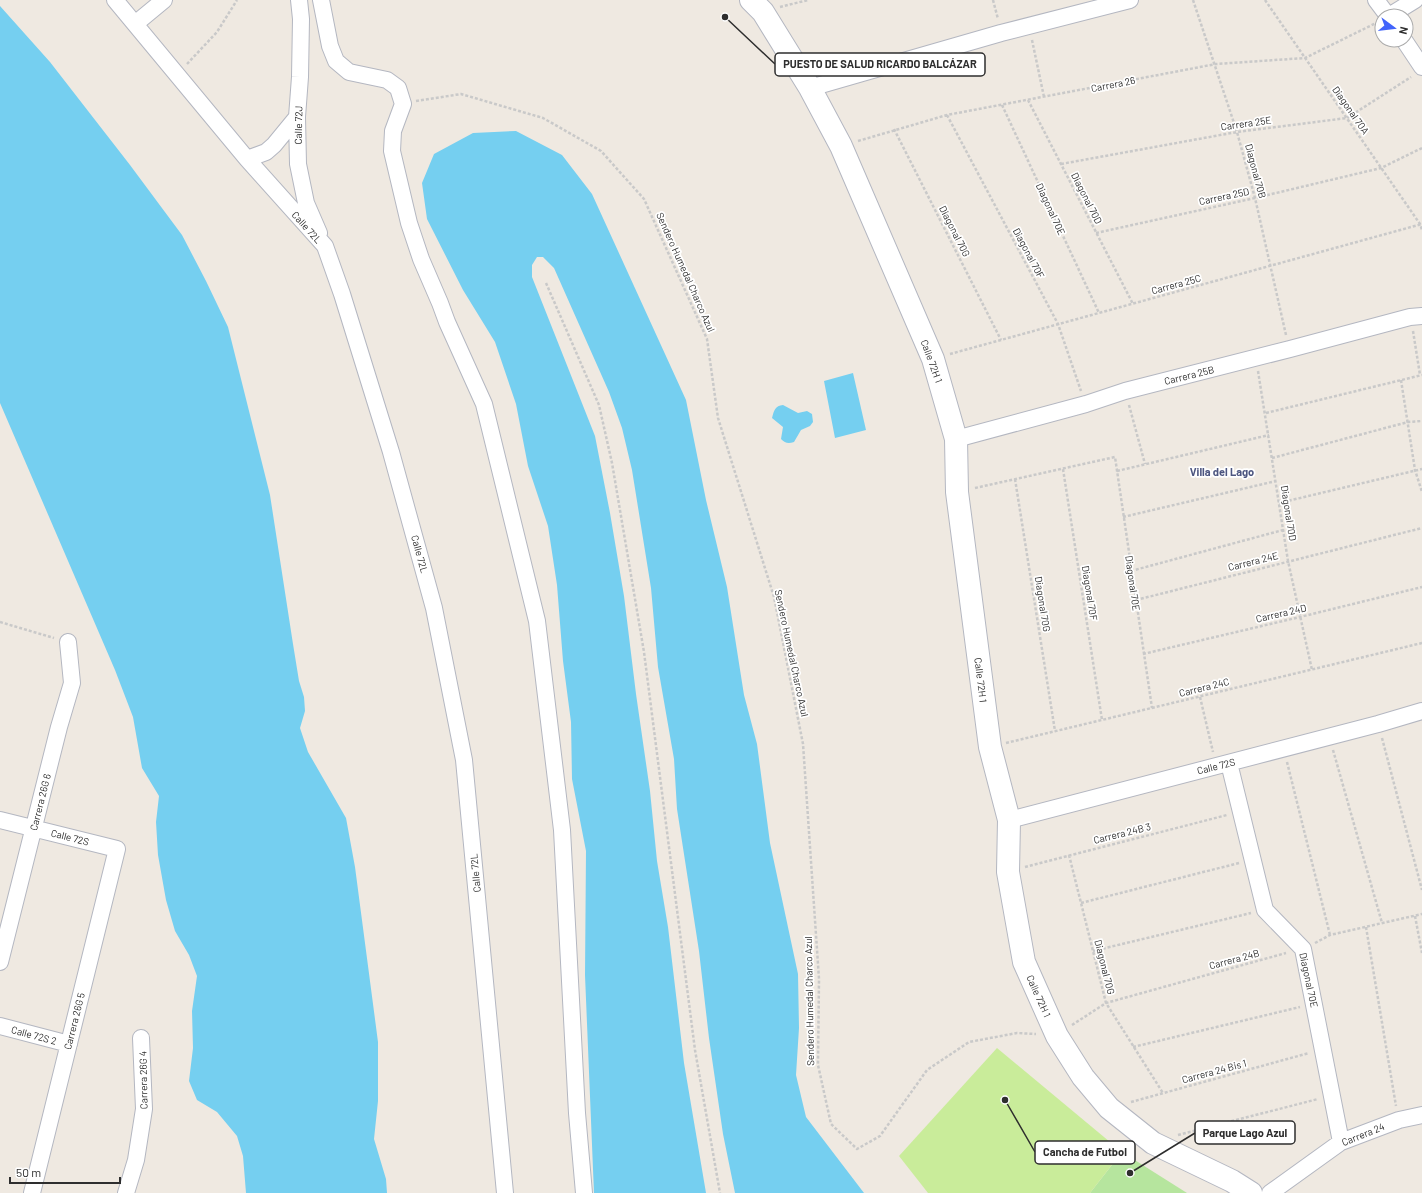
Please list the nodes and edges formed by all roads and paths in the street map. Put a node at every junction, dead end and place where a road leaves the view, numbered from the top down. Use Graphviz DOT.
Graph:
graph roads {
  1 [pos="115,0"];
  2 [pos="164,0"];
  3 [pos="237,0"];
  4 [pos="299,0"];
  5 [pos="321,0"];
  6 [pos="808,0"];
  7 [pos="993,0"];
  8 [pos="1130,0"];
  9 [pos="1193,0"];
  10 [pos="1265,0"];
  11 [pos="1376,0"];
  12 [pos="1415,0"];
  13 [pos="757,6"];
  14 [pos="1382,8"];
  15 [pos="1402,8"];
  16 [pos="135,24"];
  17 [pos="1374,24"];
  18 [pos="1028,26"];
  19 [pos="1001,33"];
  20 [pos="1408,48"];
  21 [pos="1305,58"];
  22 [pos="1216,64"];
  23 [pos="1419,71"];
  24 [pos="176,75"];
  25 [pos="810,88"];
  26 [pos="1044,96"];
  27 [pos="1028,100"];
  28 [pos="403,104"];
  29 [pos="1002,105"];
  30 [pos="947,115"];
  31 [pos="297,117"];
  32 [pos="1347,118"];
  33 [pos="894,129"];
  34 [pos="1237,132"];
  35 [pos="841,146"];
  36 [pos="1422,148"];
  37 [pos="247,159"];
  38 [pos="1061,164"];
  39 [pos="1381,168"];
  40 [pos="1256,198"];
  41 [pos="1421,224"];
  42 [pos="1422,230"];
  43 [pos="1096,233"];
  44 [pos="325,246"];
  45 [pos="1271,266"];
  46 [pos="546,283"];
  47 [pos="1133,304"];
  48 [pos="1099,313"];
  49 [pos="1416,316"];
  50 [pos="1058,324"];
  51 [pos="1001,340"];
  52 [pos="1290,350"];
  53 [pos="1256,358"];
  54 [pos="933,359"];
  55 [pos="1421,375"];
  56 [pos="1401,380"];
  57 [pos="1125,391"];
  58 [pos="1086,404"];
  59 [pos="1266,413"];
  60 [pos="1422,421"];
  61 [pos="1408,422"];
  62 [pos="1269,436"];
  63 [pos="956,439"];
  64 [pos="1272,458"];
  65 [pos="1146,464"];
  66 [pos="1063,469"];
  67 [pos="1422,469"];
  68 [pos="1415,470"];
  69 [pos="1117,471"];
  70 [pos="1015,479"];
  71 [pos="1276,481"];
  72 [pos="957,492"];
  73 [pos="1422,492"];
  74 [pos="1279,503"];
  75 [pos="1123,517"];
  76 [pos="1422,528"];
  77 [pos="1283,530"];
  78 [pos="1288,561"];
  79 [pos="1131,571"];
  80 [pos="1422,586"];
  81 [pos="1136,600"];
  82 [pos="1300,617"];
  83 [pos="0,622"];
  84 [pos="68,642"];
  85 [pos="1422,643"];
  86 [pos="1143,654"];
  87 [pos="1312,670"];
  88 [pos="1200,696"];
  89 [pos="1152,708"];
  90 [pos="1422,711"];
  91 [pos="1102,720"];
  92 [pos="1378,724"];
  93 [pos="1055,731"];
  94 [pos="1329,736"];
  95 [pos="990,747"];
  96 [pos="1284,748"];
  97 [pos="1223,765"];
  98 [pos="1241,811"];
  99 [pos="0,820"];
  100 [pos="1009,820"];
  101 [pos="34,828"];
  102 [pos="117,848"];
  103 [pos="1069,855"];
  104 [pos="1253,859"];
  105 [pos="1008,872"];
  106 [pos="1422,890"];
  107 [pos="1081,903"];
  108 [pos="1265,910"];
  109 [pos="1422,914"];
  110 [pos="1414,916"];
  111 [pos="1382,923"];
  112 [pos="1366,926"];
  113 [pos="1330,935"];
  114 [pos="1303,949"];
  115 [pos="1093,951"];
  116 [pos="1422,953"];
  117 [pos="0,962"];
  118 [pos="1106,1003"];
  119 [pos="1314,1004"];
  120 [pos="0,1026"];
  121 [pos="1057,1036"];
  122 [pos="142,1038"];
  123 [pos="69,1044"];
  124 [pos="1133,1047"];
  125 [pos="1323,1049"];
  126 [pos="1163,1093"];
  127 [pos="1332,1095"];
  128 [pos="1109,1108"];
  129 [pos="1422,1115"];
  130 [pos="1399,1120"];
  131 [pos="1341,1142"];
  132 [pos="1153,1143"];
  133 [pos="32,1193"];
  134 [pos="126,1193"];
  135 [pos="506,1193"];
  136 [pos="584,1193"];
  137 [pos="720,1193"];
  138 [pos="1251,1193"];
  139 [pos="1270,1193"];
  1 -- 16 [label="street, Calle 72L"];
  2 -- 16 [label="street"];
  3 -- 24 [label="path"];
  4 -- 31 [label="street, Calle 72J"];
  5 -- 28 [label="street"];
  6 -- 13 [label="path"];
  7 -- 19 [label="path"];
  8 -- 18 [label="street"];
  9 -- 22 [label="path, Diagonal 70B"];
  10 -- 21 [label="path, Diagonal 70A"];
  11 -- 14 [label="street"];
  12 -- 15 [label="street"];
  13 -- 25 [label="street"];
  16 -- 24 [label="street, Calle 72L"];
  17 -- 21 [label="path, Carrera 26"];
  18 -- 19 [label="street"];
  18 -- 26 [label="path"];
  19 -- 25 [label="street"];
  20 -- 23 [label="street"];
  21 -- 22 [label="path, Carrera 26"];
  21 -- 32 [label="path, Diagonal 70A"];
  22 -- 26 [label="path, Carrera 26"];
  22 -- 34 [label="path, Diagonal 70B"];
  23 -- 32 [label="path, Carrera 25E"];
  24 -- 37 [label="street, Calle 72L"];
  25 -- 35 [label="street, Calle 72H 1"];
  26 -- 27 [label="path, Carrera 26"];
  27 -- 29 [label="path, Carrera 26"];
  27 -- 38 [label="path, Diagonal 70D"];
  28 -- 121 [label="path, Sendero Humedal Charco Azul"];
  28 -- 136 [label="street"];
  29 -- 30 [label="path, Carrera 26"];
  29 -- 48 [label="path, Diagonal 70E"];
  30 -- 33 [label="path, Carrera 26"];
  30 -- 50 [label="path, Diagonal 70F"];
  31 -- 37 [label="street"];
  31 -- 44 [label="street, Calle 72J"];
  32 -- 34 [label="path, Carrera 25E"];
  32 -- 39 [label="path, Diagonal 70A"];
  33 -- 35 [label="path, Carrera 26"];
  33 -- 51 [label="path, Diagonal 70G"];
  34 -- 38 [label="path, Carrera 25E"];
  34 -- 40 [label="path, Diagonal 70B"];
  35 -- 54 [label="street, Calle 72H 1"];
  36 -- 39 [label="path, Carrera 25D"];
  37 -- 44 [label="street, Calle 72L"];
  38 -- 43 [label="path, Diagonal 70D"];
  39 -- 40 [label="path, Carrera 25D"];
  39 -- 41 [label="path, Diagonal 70A"];
  40 -- 43 [label="path, Carrera 25D"];
  40 -- 45 [label="path, Diagonal 70B"];
  41 -- 42 [label="path, Diagonal 70A"];
  41 -- 45 [label="path, Carrera 25C"];
  43 -- 47 [label="path, Diagonal 70D"];
  44 -- 135 [label="street, Calle 72L"];
  45 -- 47 [label="path, Carrera 25C"];
  45 -- 52 [label="path, Diagonal 70B"];
  46 -- 137 [label="path"];
  47 -- 48 [label="path, Carrera 25C"];
  48 -- 50 [label="path, Carrera 25C"];
  49 -- 52 [label="street, Carrera 25B"];
  49 -- 55 [label="path"];
  50 -- 51 [label="path, Carrera 25C"];
  50 -- 58 [label="path, Diagonal 70F"];
  51 -- 54 [label="path, Carrera 25C"];
  52 -- 53 [label="street, Carrera 25B"];
  53 -- 57 [label="street, Carrera 25B"];
  53 -- 59 [label="path, Diagonal 70D"];
  54 -- 63 [label="street, Calle 72H 1"];
  55 -- 56 [label="path"];
  56 -- 59 [label="path"];
  56 -- 61 [label="path"];
  57 -- 58 [label="street, Carrera 25B"];
  57 -- 65 [label="path"];
  58 -- 63 [label="street, Carrera 25B"];
  59 -- 62 [label="path, Diagonal 70D"];
  60 -- 61 [label="path"];
  61 -- 64 [label="path"];
  61 -- 68 [label="path"];
  62 -- 64 [label="path, Diagonal 70D"];
  62 -- 65 [label="path"];
  63 -- 72 [label="street, Calle 72H 1"];
  64 -- 71 [label="path, Diagonal 70D"];
  65 -- 69 [label="path"];
  66 -- 69 [label="path, Diagonal 70E"];
  66 -- 70 [label="path"];
  66 -- 91 [label="path, Diagonal 70F"];
  67 -- 68 [label="path"];
  68 -- 73 [label="path"];
  68 -- 74 [label="path"];
  69 -- 75 [label="path, Diagonal 70E"];
  70 -- 72 [label="path"];
  70 -- 93 [label="path, Diagonal 70G"];
  71 -- 74 [label="path, Diagonal 70D"];
  71 -- 75 [label="path"];
  72 -- 95 [label="street, Calle 72H 1"];
  74 -- 77 [label="path, Diagonal 70D"];
  75 -- 79 [label="path, Diagonal 70E"];
  76 -- 78 [label="path, Carrera 24E"];
  77 -- 78 [label="path, Diagonal 70D"];
  77 -- 79 [label="path"];
  78 -- 81 [label="path, Carrera 24E"];
  78 -- 82 [label="path, Diagonal 70D"];
  79 -- 81 [label="path, Diagonal 70E"];
  80 -- 82 [label="path, Carrera 24D"];
  81 -- 86 [label="path, Diagonal 70E"];
  82 -- 86 [label="path, Carrera 24D"];
  82 -- 87 [label="path, Diagonal 70D"];
  83 -- 84 [label="path"];
  84 -- 101 [label="street, Carrera 26G 6"];
  85 -- 87 [label="path, Carrera 24C"];
  86 -- 89 [label="path, Diagonal 70E"];
  87 -- 88 [label="path, Carrera 24C"];
  88 -- 89 [label="path, Carrera 24C"];
  88 -- 97 [label="path"];
  89 -- 91 [label="path, Carrera 24C"];
  90 -- 92 [label="street, Calle 72S"];
  91 -- 93 [label="path, Carrera 24C"];
  92 -- 94 [label="street, Calle 72S"];
  92 -- 106 [label="path"];
  93 -- 95 [label="path, Carrera 24C"];
  94 -- 96 [label="street, Calle 72S"];
  94 -- 111 [label="path"];
  95 -- 100 [label="street, Calle 72H 1"];
  96 -- 97 [label="street, Calle 72S"];
  96 -- 113 [label="path"];
  97 -- 98 [label="street"];
  97 -- 100 [label="street, Calle 72S"];
  98 -- 103 [label="path, Carrera 24B 3"];
  98 -- 104 [label="street"];
  99 -- 101 [label="street, Calle 72S"];
  100 -- 105 [label="street, Calle 72H 1"];
  101 -- 102 [label="street, Calle 72S"];
  101 -- 117 [label="street, Carrera 26G 6"];
  102 -- 123 [label="street, Carrera 26G 5"];
  103 -- 105 [label="path, Carrera 24B 3"];
  103 -- 107 [label="path, Diagonal 70G"];
  104 -- 107 [label="path"];
  104 -- 108 [label="street"];
  105 -- 121 [label="street, Calle 72H 1"];
  107 -- 115 [label="path, Diagonal 70G"];
  108 -- 114 [label="street, Diagonal 70E"];
  108 -- 115 [label="path"];
  109 -- 110 [label="path, Carrera 24B"];
  110 -- 111 [label="path, Carrera 24B"];
  110 -- 116 [label="path"];
  111 -- 112 [label="path, Carrera 24B"];
  112 -- 113 [label="path, Carrera 24B"];
  112 -- 130 [label="path"];
  113 -- 114 [label="path, Carrera 24B"];
  114 -- 118 [label="path, Carrera 24B"];
  114 -- 119 [label="street, Diagonal 70E"];
  115 -- 118 [label="path, Diagonal 70G"];
  118 -- 121 [label="path, Carrera 24B"];
  118 -- 124 [label="path, Diagonal 70G"];
  119 -- 124 [label="path"];
  119 -- 125 [label="street, Diagonal 70E"];
  120 -- 123 [label="street, Calle 72S 2"];
  121 -- 128 [label="street, Calle 72H 1"];
  122 -- 134 [label="street, Carrera 26G 4"];
  123 -- 133 [label="street, Carrera 26G 5"];
  124 -- 126 [label="path, Diagonal 70G"];
  125 -- 126 [label="path, Carrera 24 Bis 1"];
  125 -- 127 [label="street, Diagonal 70E"];
  126 -- 128 [label="path, Carrera 24 Bis 1"];
  127 -- 131 [label="street, Diagonal 70E"];
  127 -- 132 [label="path"];
  128 -- 132 [label="street, Calle 72H 1"];
  129 -- 130 [label="street, Carrera 24"];
  130 -- 131 [label="street, Carrera 24"];
  131 -- 139 [label="street, Carrera 24"];
  132 -- 138 [label="street, Calle 72H 1"];
}
